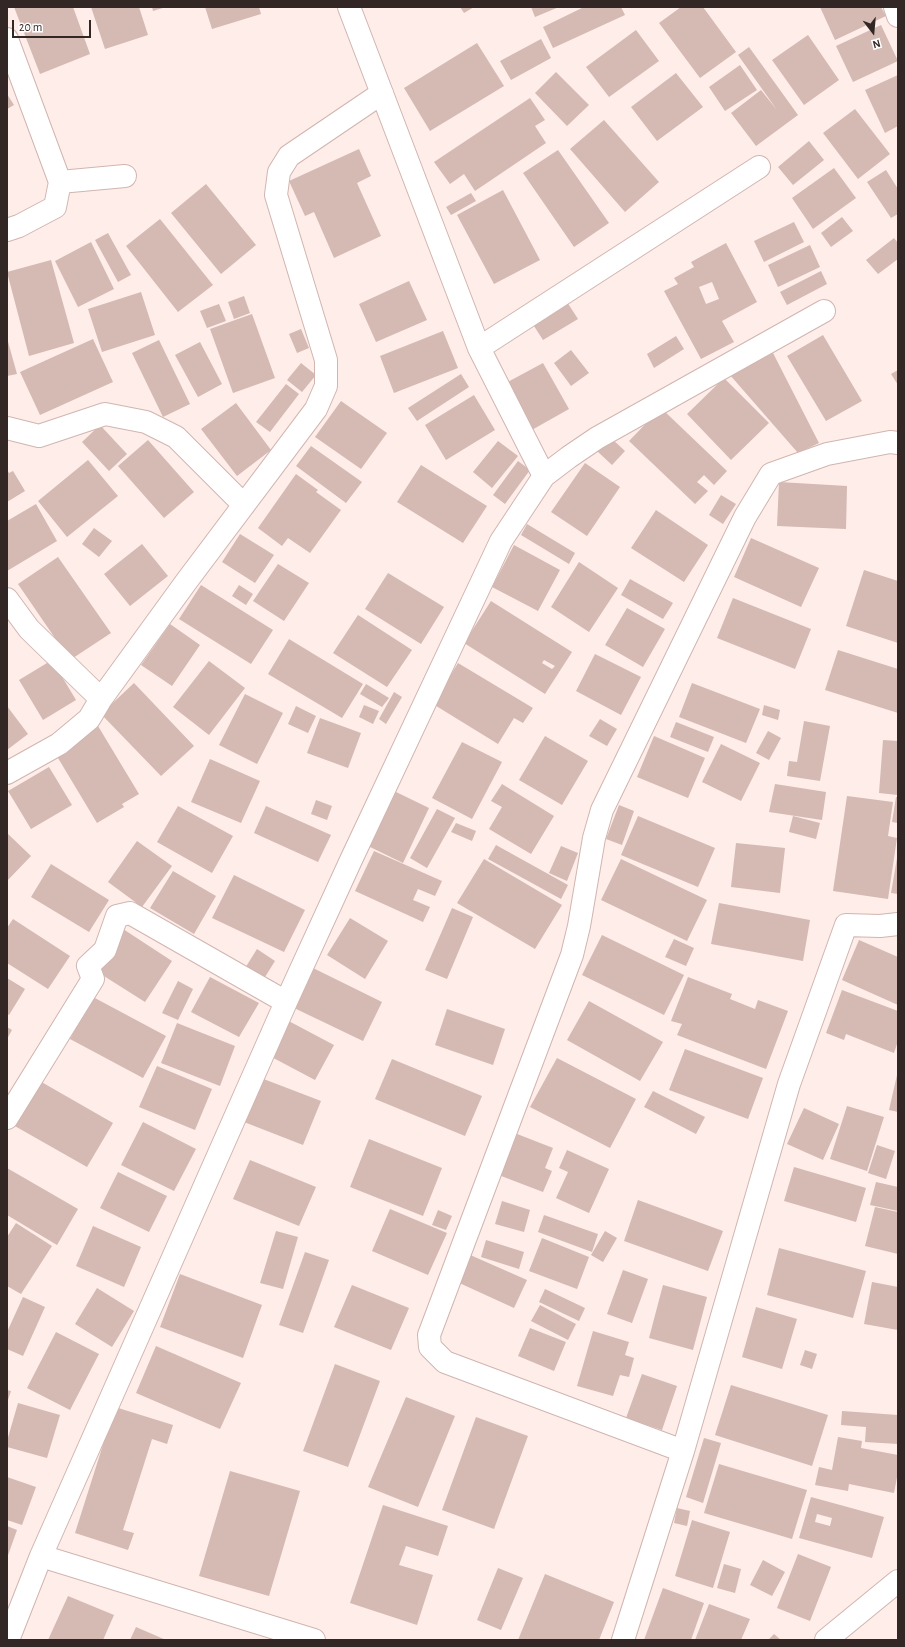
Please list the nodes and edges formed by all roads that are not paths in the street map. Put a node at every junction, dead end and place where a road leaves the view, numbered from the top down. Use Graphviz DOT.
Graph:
graph roads {
  1 [pos="349,7"];
  2 [pos="895,7"];
  3 [pos="898,16"];
  4 [pos="7,39"];
  5 [pos="382,93"];
  6 [pos="759,167"];
  7 [pos="124,176"];
  8 [pos="60,182"];
  9 [pos="7,230"];
  10 [pos="824,311"];
  11 [pos="479,348"];
  12 [pos="7,428"];
  13 [pos="898,443"];
  14 [pos="544,476"];
  15 [pos="244,505"];
  16 [pos="7,599"];
  17 [pos="101,699"];
  18 [pos="7,773"];
  19 [pos="898,924"];
  20 [pos="286,1002"];
  21 [pos="7,1118"];
  22 [pos="683,1451"];
  23 [pos="41,1556"];
  24 [pos="898,1581"];
  25 [pos="8,1640"];
  26 [pos="314,1640"];
  27 [pos="623,1640"];
  28 [pos="826,1640"];
  1 -- 5 [label="street"];
  2 -- 3 [label="street"];
  4 -- 8 [label="street"];
  5 -- 11 [label="street"];
  5 -- 15 [label="street"];
  6 -- 11 [label="street"];
  7 -- 8 [label="street"];
  8 -- 9 [label="street"];
  10 -- 14 [label="street"];
  11 -- 14 [label="street"];
  12 -- 15 [label="street"];
  13 -- 22 [label="street"];
  14 -- 20 [label="street"];
  15 -- 17 [label="street"];
  16 -- 17 [label="street"];
  17 -- 18 [label="street"];
  19 -- 22 [label="street"];
  20 -- 21 [label="street"];
  20 -- 23 [label="street"];
  22 -- 27 [label="street"];
  23 -- 25 [label="street"];
  23 -- 26 [label="street"];
  24 -- 28 [label="street"];
}
